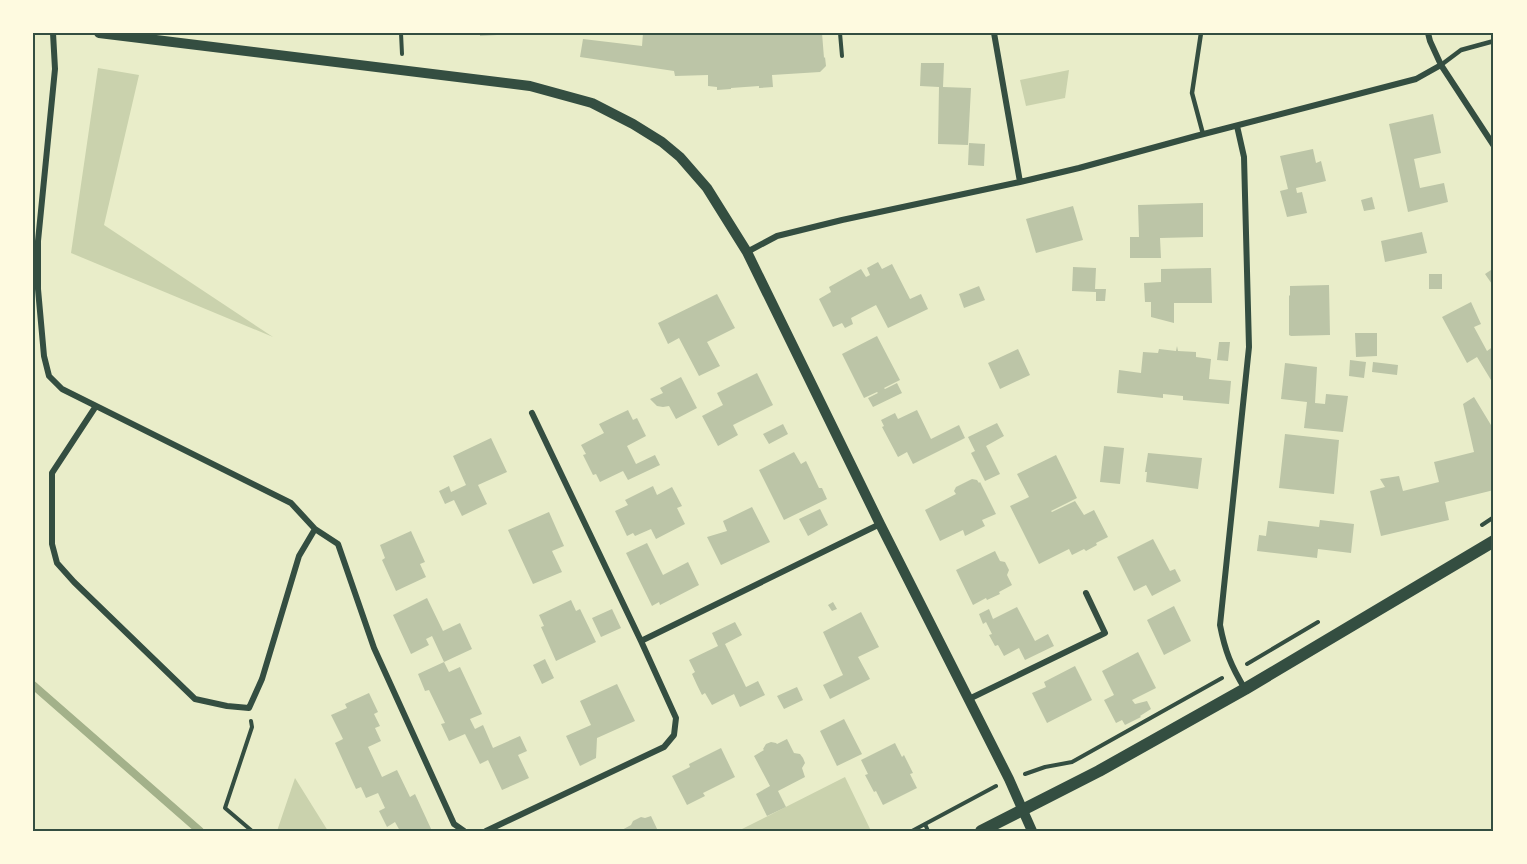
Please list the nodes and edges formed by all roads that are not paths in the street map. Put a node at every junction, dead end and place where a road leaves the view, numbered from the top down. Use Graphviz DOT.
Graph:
graph roads {
  1 [pos="53,33"];
  2 [pos="99,33"];
  3 [pos="994,33"];
  4 [pos="1201,33"];
  5 [pos="1428,33"];
  6 [pos="1494,41"];
  7 [pos="1441,65"];
  8 [pos="1237,126"];
  9 [pos="1203,134"];
  10 [pos="1494,146"];
  11 [pos="1020,182"];
  12 [pos="747,252"];
  13 [pos="96,406"];
  14 [pos="532,413"];
  15 [pos="880,524"];
  16 [pos="315,529"];
  17 [pos="1494,541"];
  18 [pos="1086,593"];
  19 [pos="641,641"];
  20 [pos="1245,689"];
  21 [pos="969,699"];
  22 [pos="1022,810"];
  23 [pos="464,831"];
  24 [pos="486,831"];
  25 [pos="981,831"];
  26 [pos="1032,831"];
  1 -- 13 [label="street"];
  2 -- 12 [label="street"];
  3 -- 11 [label="street"];
  4 -- 9 [label="lane"];
  5 -- 7 [label="street"];
  6 -- 7 [label="lane"];
  7 -- 8 [label="street"];
  7 -- 10 [label="street"];
  8 -- 9 [label="street"];
  8 -- 20 [label="street"];
  9 -- 11 [label="street"];
  11 -- 12 [label="street"];
  12 -- 15 [label="street"];
  13 -- 16 [label="street"];
  13 -- 16 [label="street"];
  14 -- 19 [label="street"];
  15 -- 19 [label="street"];
  15 -- 21 [label="street"];
  16 -- 23 [label="street"];
  17 -- 20 [label="main road"];
  18 -- 21 [label="street"];
  19 -- 24 [label="street"];
  20 -- 22 [label="main road"];
  21 -- 22 [label="street"];
  22 -- 25 [label="main road"];
  22 -- 26 [label="street"];
}
